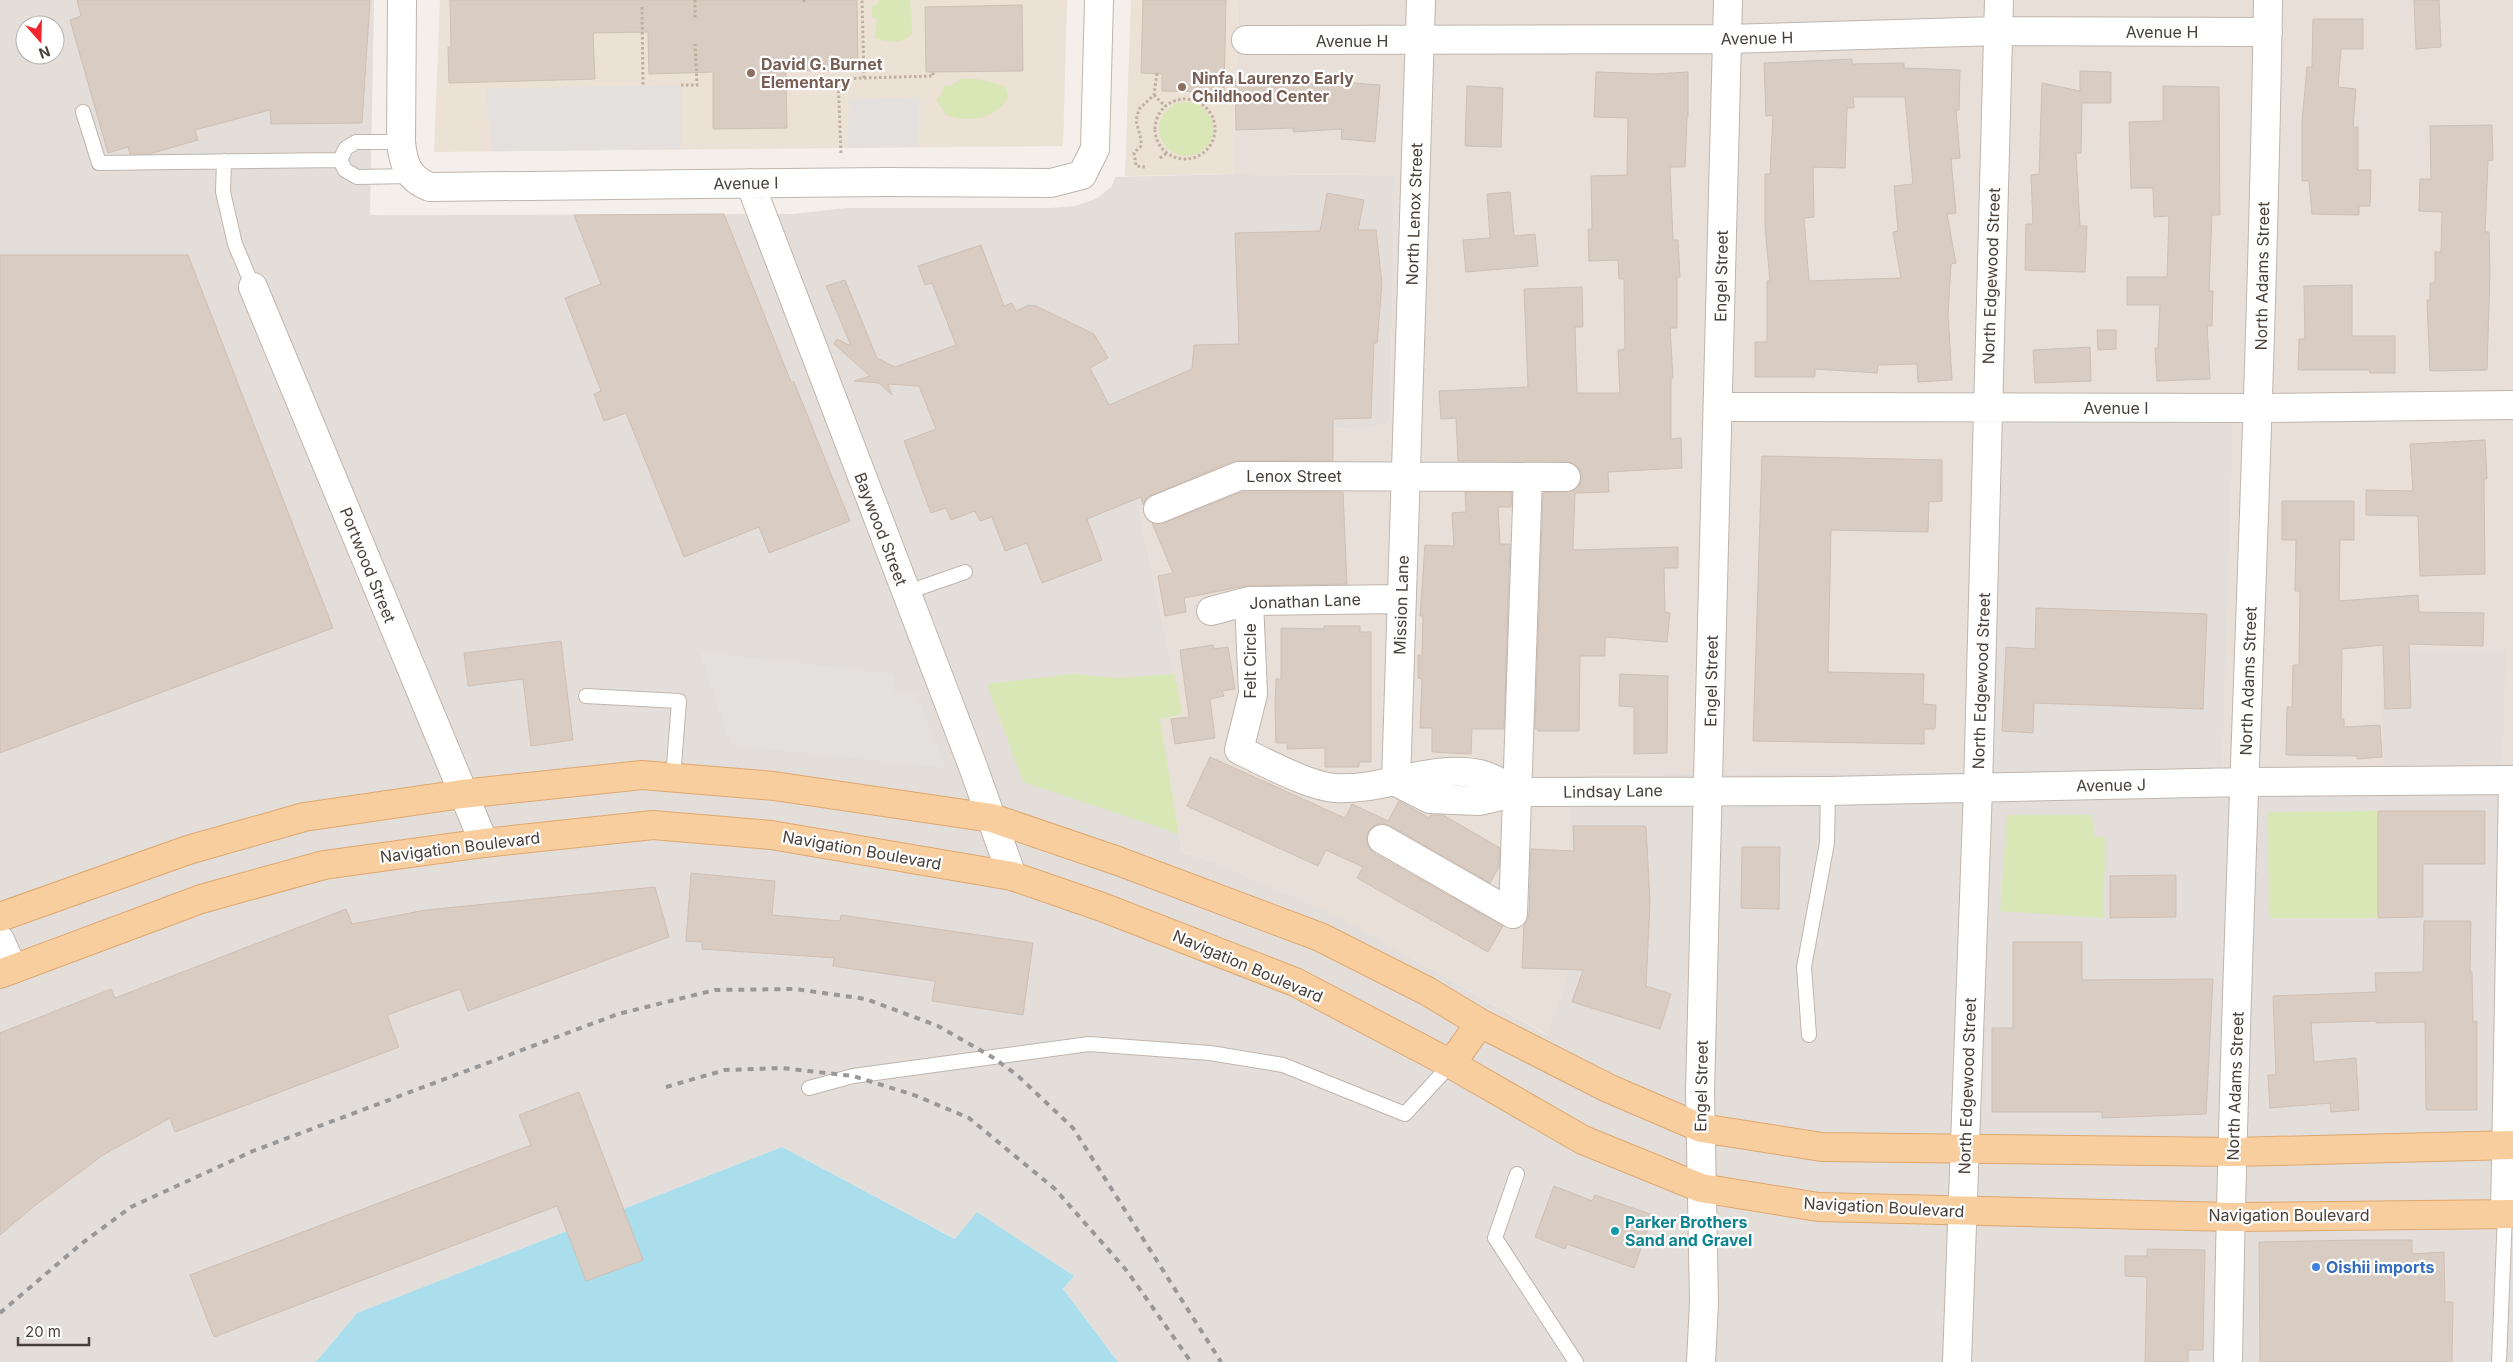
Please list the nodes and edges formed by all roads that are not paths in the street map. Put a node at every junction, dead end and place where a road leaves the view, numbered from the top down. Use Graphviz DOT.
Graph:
graph roads {
  1 [pos="402,0"];
  2 [pos="1099,0"];
  3 [pos="1421,0"];
  4 [pos="1728,0"];
  5 [pos="1999,0"];
  6 [pos="2268,0"];
  7 [pos="1998,31"];
  8 [pos="2268,32"];
  9 [pos="1727,39"];
  10 [pos="1246,40"];
  11 [pos="1420,41"];
  12 [pos="83,112"];
  13 [pos="401,142"];
  14 [pos="340,160"];
  15 [pos="224,161"];
  16 [pos="411,176"];
  17 [pos="750,183"];
  18 [pos="253,287"];
  19 [pos="2513,405"];
  20 [pos="1718,407"];
  21 [pos="1988,407"];
  22 [pos="2258,408"];
  23 [pos="1407,428"];
  24 [pos="1407,476"];
  25 [pos="1528,477"];
  26 [pos="1566,477"];
  27 [pos="1158,509"];
  28 [pos="965,572"];
  29 [pos="906,593"];
  30 [pos="1401,599"];
  31 [pos="1249,601"];
  32 [pos="1211,611"];
  33 [pos="586,696"];
  34 [pos="1239,750"];
  35 [pos="673,778"];
  36 [pos="1396,782"];
  37 [pos="2244,782"];
  38 [pos="2513,782"];
  39 [pos="1978,788"];
  40 [pos="1708,790"];
  41 [pos="1828,791"];
  42 [pos="1518,792"];
  43 [pos="462,794"];
  44 [pos="992,818"];
  45 [pos="1382,839"];
  46 [pos="484,843"];
  47 [pos="1012,876"];
  48 [pos="0,917"];
  49 [pos="0,940"];
  50 [pos="6,972"];
  51 [pos="1480,1023"];
  52 [pos="1809,1034"];
  53 [pos="1451,1064"];
  54 [pos="809,1088"];
  55 [pos="1701,1128"];
  56 [pos="2510,1145"];
  57 [pos="1965,1148"];
  58 [pos="2233,1152"];
  59 [pos="1517,1174"];
  60 [pos="1701,1188"];
  61 [pos="1962,1211"];
  62 [pos="2509,1214"];
  63 [pos="2231,1216"];
  64 [pos="1576,1362"];
  65 [pos="1701,1362"];
  66 [pos="1957,1362"];
  67 [pos="2228,1362"];
  68 [pos="2499,1362"];
  1 -- 13 [label="street"];
  2 -- 17 [label="street, Avenue I"];
  3 -- 11 [label="street, North Lenox Street"];
  4 -- 9 [label="street, Engel Street"];
  5 -- 7 [label="street, North Edgewood Street"];
  6 -- 8 [label="street, North Adams Street"];
  7 -- 8 [label="street, Avenue H"];
  7 -- 9 [label="street, Avenue H"];
  7 -- 21 [label="street, North Edgewood Street"];
  8 -- 22 [label="street, North Adams Street"];
  9 -- 11 [label="street, Avenue H"];
  9 -- 20 [label="street, Engel Street"];
  10 -- 11 [label="street, Avenue H"];
  11 -- 23 [label="street, North Lenox Street"];
  12 -- 15 [label="lane"];
  13 -- 14 [label="lane"];
  13 -- 16 [label="street"];
  14 -- 15 [label="lane"];
  14 -- 16 [label="lane"];
  15 -- 18 [label="lane"];
  16 -- 17 [label="street, Avenue I"];
  17 -- 29 [label="street, Baywood Street"];
  18 -- 43 [label="street, Portwood Street"];
  19 -- 22 [label="street, Avenue I"];
  20 -- 21 [label="street, Avenue I"];
  20 -- 40 [label="street, Engel Street"];
  21 -- 22 [label="street, Avenue I"];
  21 -- 39 [label="street, North Edgewood Street"];
  22 -- 37 [label="street, North Adams Street"];
  23 -- 24 [label="street, Mission Lane"];
  24 -- 25 [label="street"];
  24 -- 27 [label="street, Lenox Street"];
  24 -- 30 [label="street, Mission Lane"];
  25 -- 26 [label="street"];
  25 -- 42 [label="street"];
  28 -- 29 [label="lane"];
  29 -- 44 [label="street, Baywood Street"];
  30 -- 31 [label="street, Jonathan Lane"];
  30 -- 36 [label="street, Mission Lane"];
  31 -- 32 [label="street, Jonathan Lane"];
  31 -- 34 [label="street, Felt Circle"];
  33 -- 35 [label="lane"];
  34 -- 36 [label="street, Lindsay Lane"];
  35 -- 43 [label="main road"];
  35 -- 44 [label="main road"];
  36 -- 42 [label="street, Lindsay Lane"];
  37 -- 38 [label="street, Avenue J"];
  37 -- 39 [label="street, Avenue J"];
  37 -- 58 [label="street, North Adams Street"];
  38 -- 56 [label="street"];
  39 -- 41 [label="street, Avenue J"];
  39 -- 57 [label="street, North Edgewood Street"];
  40 -- 41 [label="street, Avenue J"];
  40 -- 42 [label="street, Lindsay Lane"];
  40 -- 55 [label="street, Engel Street"];
  41 -- 52 [label="lane"];
  42 -- 45 [label="street"];
  43 -- 46 [label="street, Portwood Street"];
  43 -- 48 [label="main road"];
  44 -- 47 [label="street, Baywood Street"];
  44 -- 51 [label="main road"];
  46 -- 47 [label="main road, Navigation Boulevard"];
  46 -- 50 [label="main road, Navigation Boulevard"];
  47 -- 53 [label="main road, Navigation Boulevard"];
  49 -- 50 [label="street"];
  51 -- 53 [label="main road"];
  51 -- 55 [label="main road"];
  53 -- 54 [label="lane"];
  53 -- 60 [label="main road, Navigation Boulevard"];
  55 -- 57 [label="main road"];
  55 -- 60 [label="street, Engel Street"];
  56 -- 58 [label="main road"];
  56 -- 62 [label="street"];
  57 -- 58 [label="main road"];
  57 -- 61 [label="street, North Edgewood Street"];
  58 -- 63 [label="street, North Adams Street"];
  59 -- 64 [label="lane"];
  60 -- 61 [label="main road, Navigation Boulevard"];
  60 -- 65 [label="street, Engel Street"];
  61 -- 63 [label="main road, Navigation Boulevard"];
  61 -- 66 [label="street, North Edgewood Street"];
  62 -- 63 [label="main road, Navigation Boulevard"];
  62 -- 68 [label="lane"];
  63 -- 67 [label="street, North Adams Street"];
}
